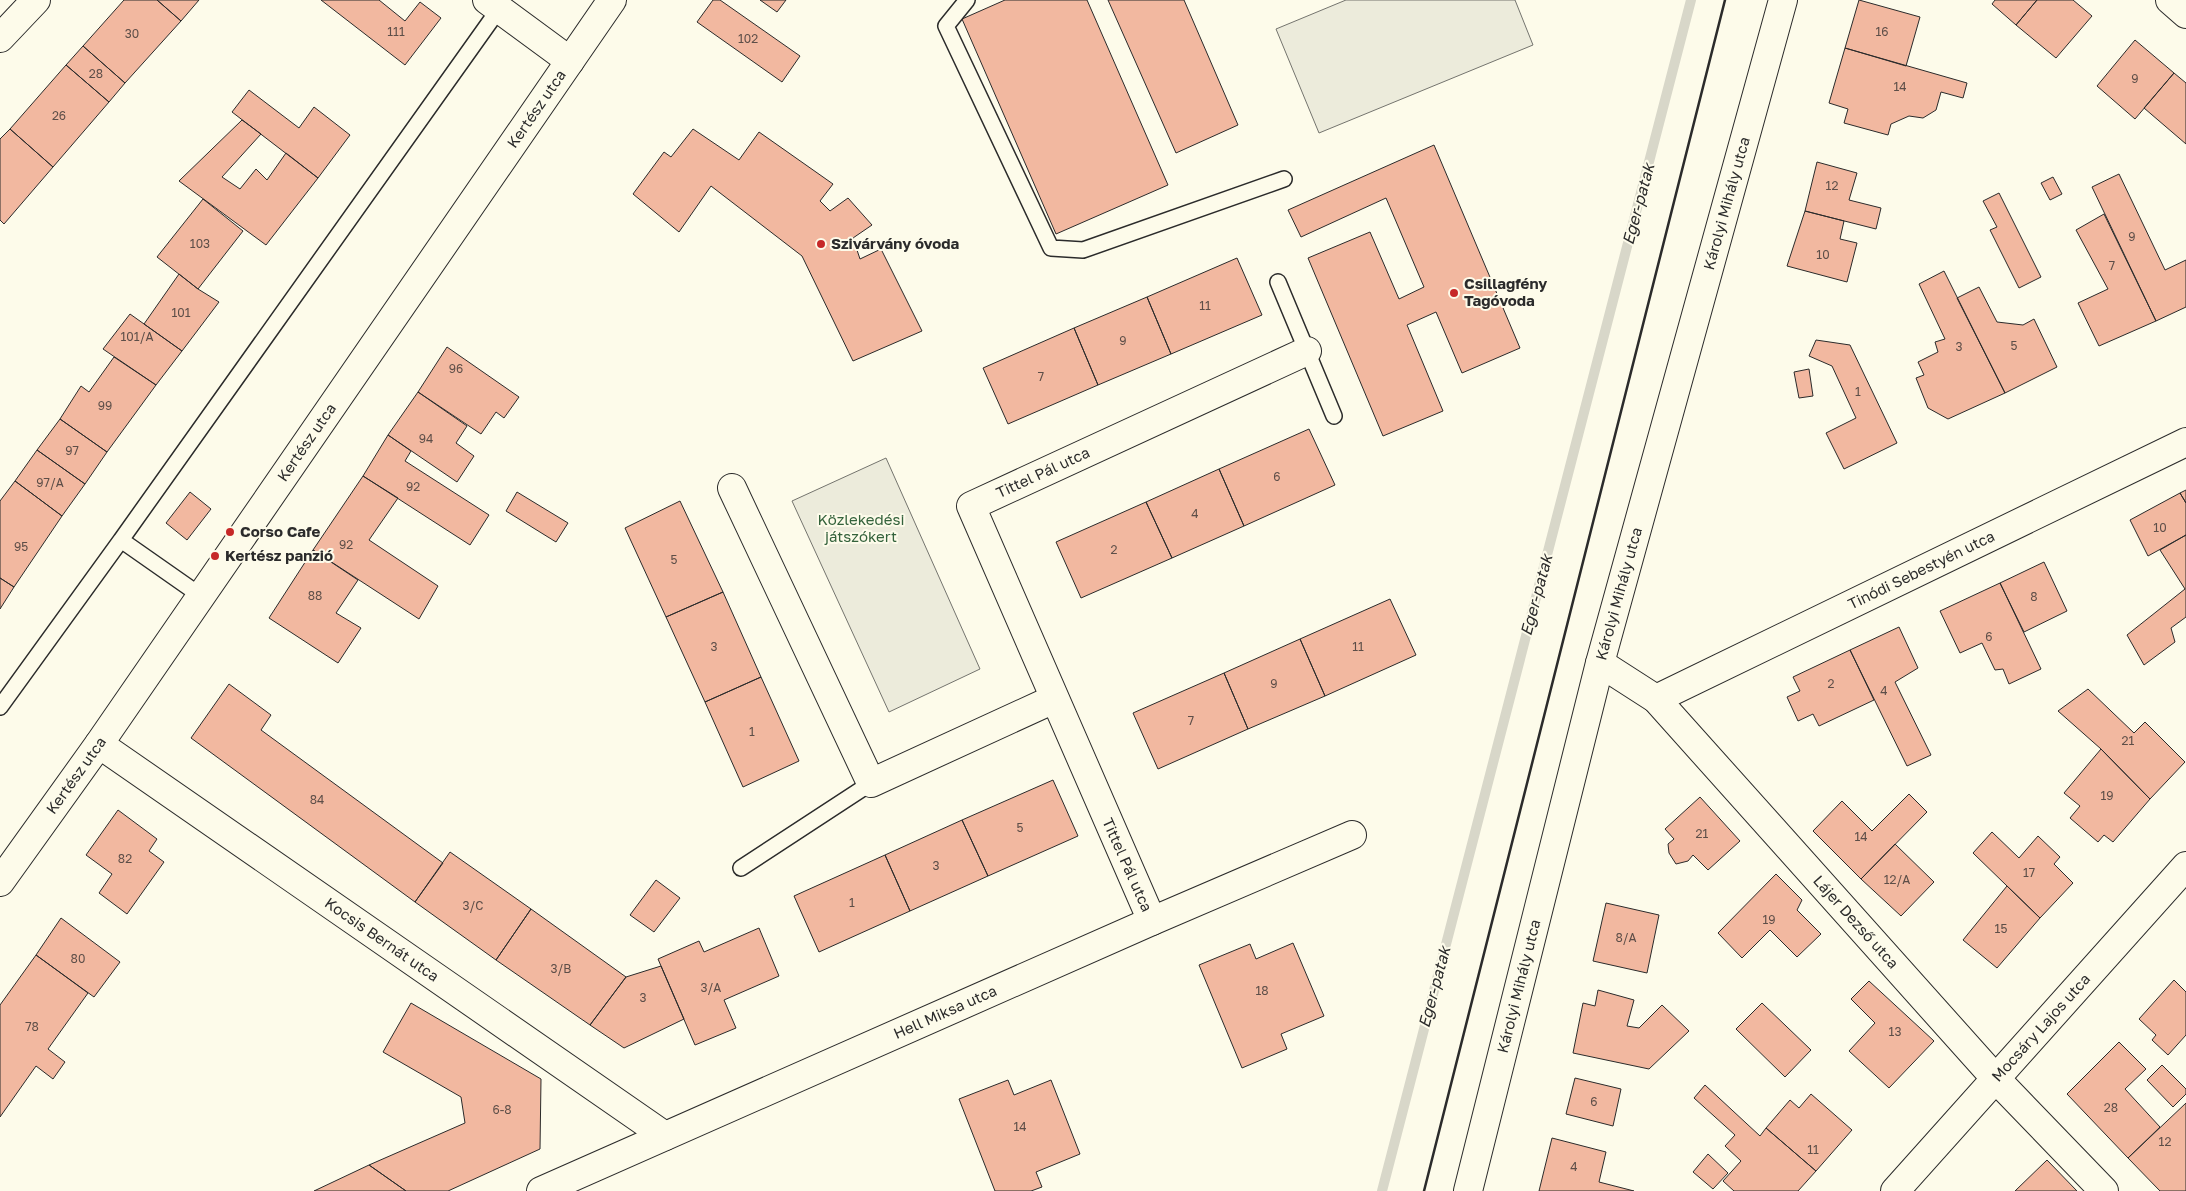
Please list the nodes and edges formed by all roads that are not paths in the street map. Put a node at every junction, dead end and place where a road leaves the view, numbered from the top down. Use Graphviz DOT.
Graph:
graph roads {
  1 [pos="36,0"];
  2 [pos="612,0"];
  3 [pos="967,0"];
  4 [pos="1782,0"];
  5 [pos="2170,0"];
  6 [pos="493,4"];
  7 [pos="2186,14"];
  8 [pos="0,38"];
  9 [pos="570,61"];
  10 [pos="1284,179"];
  11 [pos="1278,282"];
  12 [pos="1307,351"];
  13 [pos="1334,416"];
  14 [pos="2186,442"];
  15 [pos="732,488"];
  16 [pos="121,540"];
  17 [pos="201,596"];
  18 [pos="1600,662"];
  19 [pos="1656,699"];
  20 [pos="1054,700"];
  21 [pos="0,707"];
  22 [pos="99,744"];
  23 [pos="871,783"];
  24 [pos="1352,835"];
  25 [pos="2186,866"];
  26 [pos="741,868"];
  27 [pos="0,882"];
  28 [pos="1152,921"];
  29 [pos="1996,1079"];
  30 [pos="665,1136"];
  31 [pos="541,1191"];
  32 [pos="1468,1191"];
  33 [pos="1895,1191"];
  34 [pos="2104,1191"];
  1 -- 8 [label="street"];
  2 -- 9 [label="street, Kertész utca"];
  3 -- 10 [label="lane"];
  4 -- 18 [label="street, Károlyi Mihály utca"];
  5 -- 7 [label="street"];
  6 -- 9 [label="street"];
  6 -- 16 [label="lane"];
  9 -- 17 [label="street, Kertész utca"];
  11 -- 12 [label="lane"];
  12 -- 13 [label="lane"];
  12 -- 20 [label="street, Tittel Pál utca"];
  14 -- 19 [label="street, Tinódi Sebestyén utca"];
  15 -- 23 [label="street"];
  16 -- 17 [label="lane"];
  16 -- 21 [label="lane"];
  17 -- 22 [label="street, Kertész utca"];
  18 -- 19 [label="street, Lájer Dezső utca"];
  18 -- 32 [label="street, Károlyi Mihály utca"];
  19 -- 29 [label="street, Lájer Dezső utca"];
  20 -- 23 [label="street"];
  20 -- 28 [label="street, Tittel Pál utca"];
  22 -- 27 [label="street, Kertész utca"];
  22 -- 30 [label="street, Kocsis Bernát utca"];
  23 -- 26 [label="lane"];
  24 -- 28 [label="street, Hell Miksa utca"];
  25 -- 29 [label="street, Mocsáry Lajos utca"];
  28 -- 30 [label="street, Hell Miksa utca"];
  29 -- 33 [label="street, Mocsáry Lajos utca"];
  29 -- 34 [label="street, Lájer Dezső utca"];
  30 -- 31 [label="street, Hell Miksa utca"];
}
